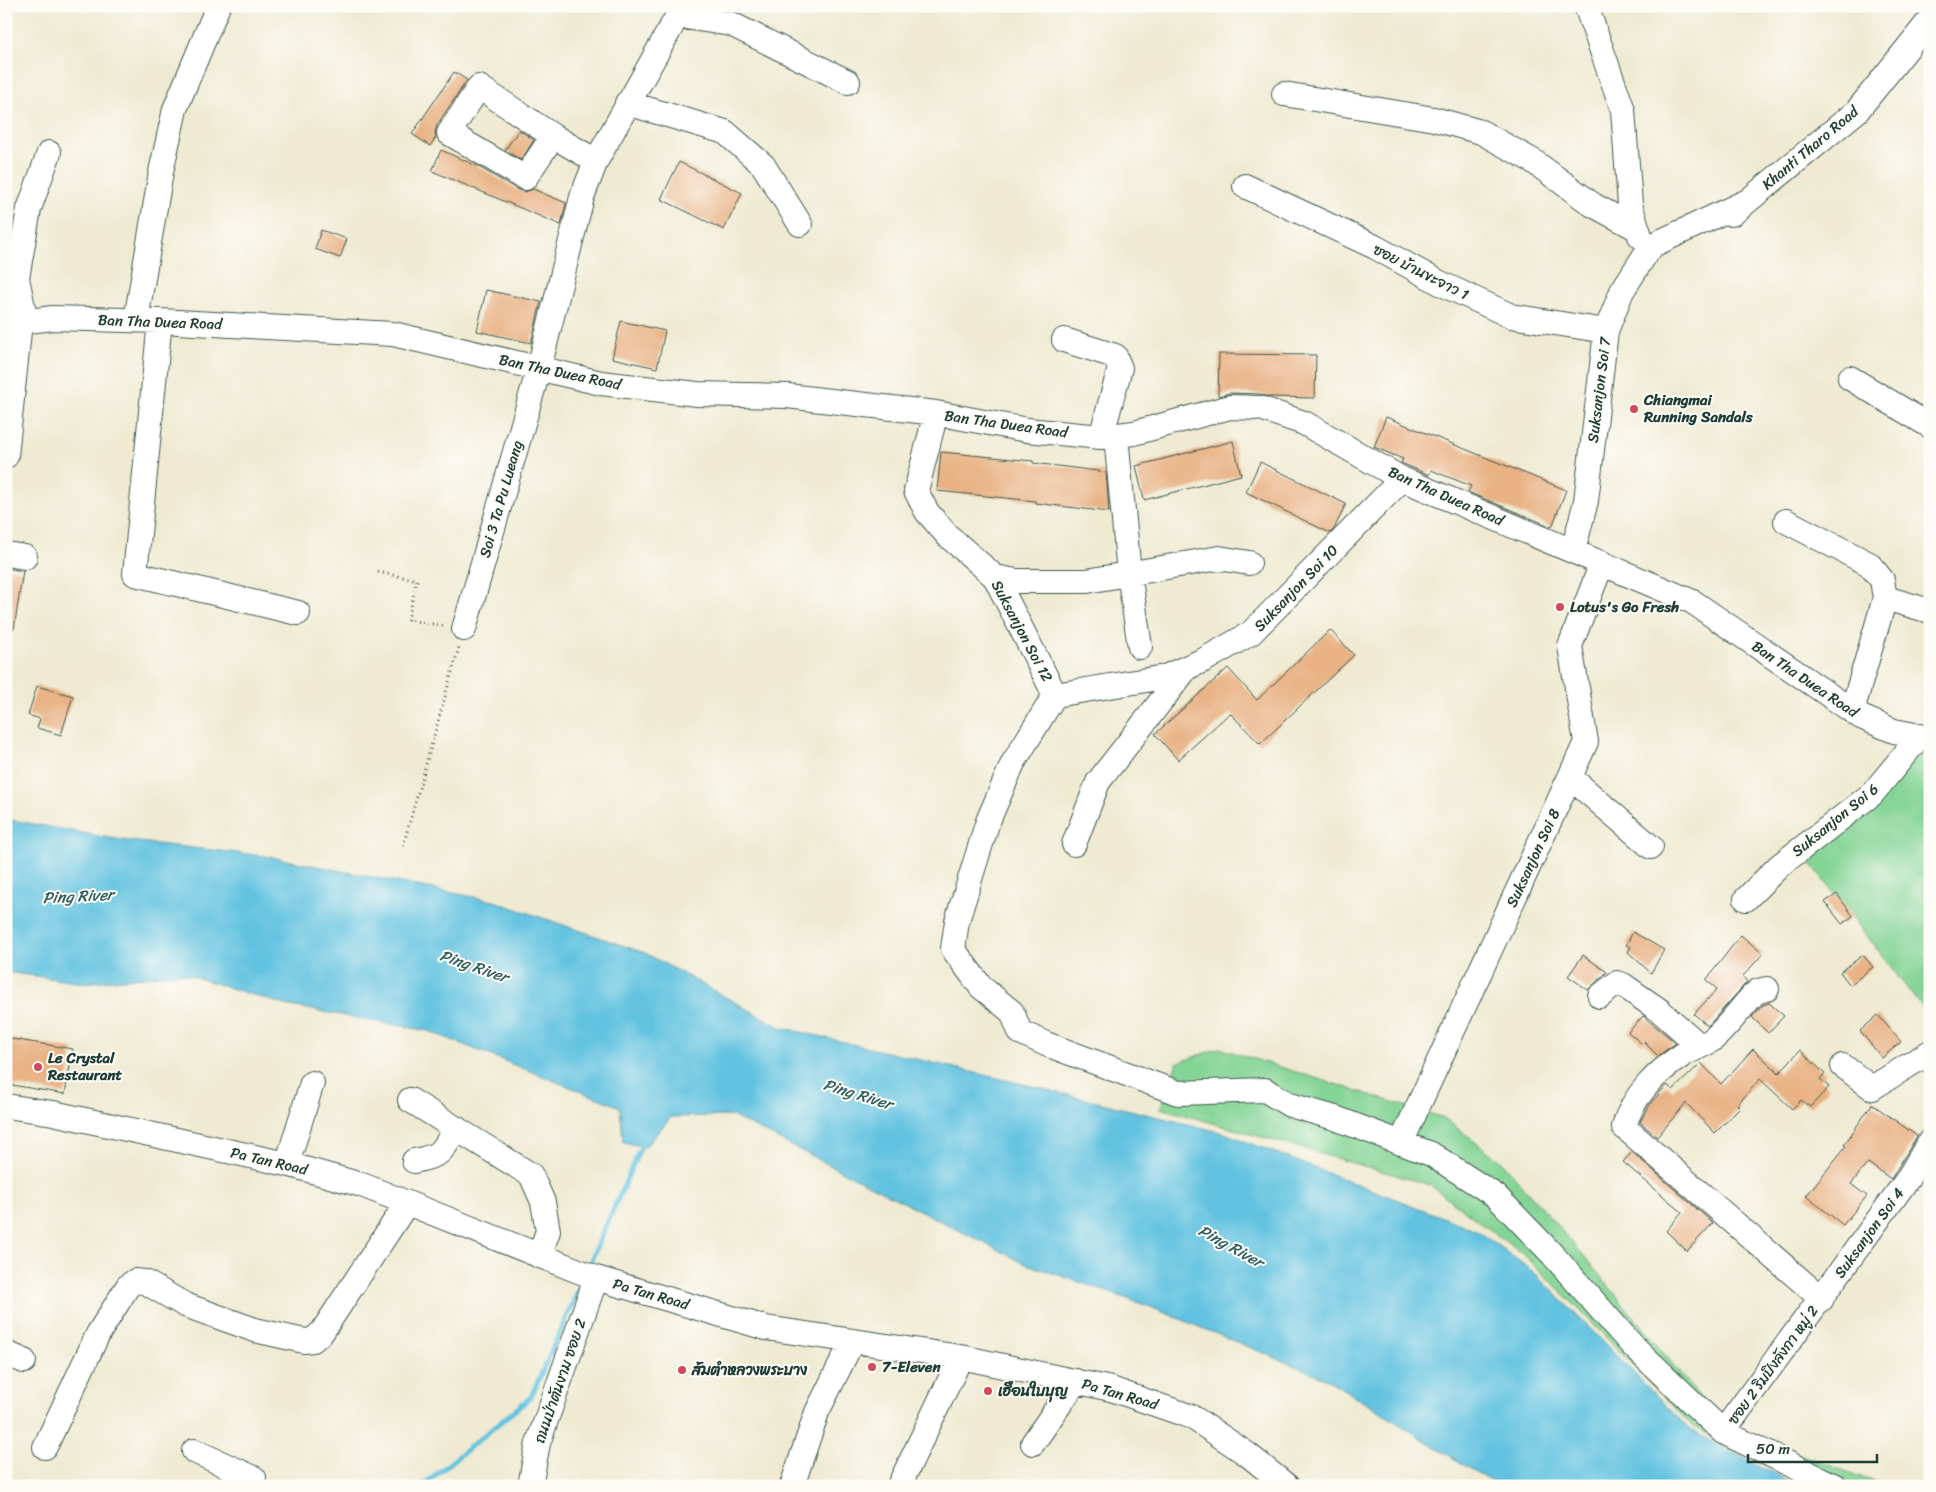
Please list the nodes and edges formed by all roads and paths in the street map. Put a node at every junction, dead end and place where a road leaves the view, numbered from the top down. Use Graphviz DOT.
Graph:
graph roads {
  1 [pos="218,6"];
  2 [pos="1586,6"];
  3 [pos="680,11"];
  4 [pos="1930,20"];
  5 [pos="848,82"];
  6 [pos="1284,94"];
  7 [pos="627,103"];
  8 [pos="553,136"];
  9 [pos="49,153"];
  10 [pos="596,161"];
  11 [pos="1245,186"];
  12 [pos="800,224"];
  13 [pos="1636,228"];
  14 [pos="1645,255"];
  15 [pos="136,320"];
  16 [pos="160,320"];
  17 [pos="17,324"];
  18 [pos="1606,331"];
  19 [pos="1064,340"];
  20 [pos="538,368"];
  21 [pos="1850,378"];
  22 [pos="936,414"];
  23 [pos="1930,426"];
  24 [pos="1108,436"];
  25 [pos="6,456"];
  26 [pos="1402,479"];
  27 [pos="1786,521"];
  28 [pos="1573,551"];
  29 [pos="1249,563"];
  30 [pos="1602,563"];
  31 [pos="378,572"];
  32 [pos="1129,573"];
  33 [pos="995,577"];
  34 [pos="1885,598"];
  35 [pos="1930,611"];
  36 [pos="298,613"];
  37 [pos="464,629"];
  38 [pos="1140,647"];
  39 [pos="1188,667"];
  40 [pos="1055,695"];
  41 [pos="1852,711"];
  42 [pos="1925,737"];
  43 [pos="1570,777"];
  44 [pos="1074,844"];
  45 [pos="403,846"];
  46 [pos="1651,846"];
  47 [pos="1746,899"];
  48 [pos="1767,989"];
  49 [pos="1600,996"];
  50 [pos="1700,1046"];
  51 [pos="1930,1052"];
  52 [pos="1843,1066"];
  53 [pos="312,1083"];
  54 [pos="410,1100"];
  55 [pos="6,1106"];
  56 [pos="456,1128"];
  57 [pos="1930,1141"];
  58 [pos="1401,1143"];
  59 [pos="414,1161"];
  60 [pos="287,1164"];
  61 [pos="407,1203"];
  62 [pos="539,1256"];
  63 [pos="596,1278"];
  64 [pos="1822,1299"];
  65 [pos="852,1342"];
  66 [pos="961,1357"];
  67 [pos="1076,1382"];
  68 [pos="1724,1432"];
  69 [pos="1033,1444"];
  70 [pos="45,1447"];
  71 [pos="194,1451"];
  72 [pos="257,1483"];
  73 [pos="530,1486"];
  74 [pos="792,1486"];
  75 [pos="899,1486"];
  76 [pos="1287,1486"];
  77 [pos="1835,1486"];
  1 -- 15 [label="street"];
  2 -- 13 [label="street"];
  3 -- 5 [label="street"];
  3 -- 7 [label="street, Soi 3 Ta Pu Lueang"];
  4 -- 14 [label="street, Khanti Tharo Road"];
  6 -- 13 [label="street"];
  7 -- 10 [label="street, Soi 3 Ta Pu Lueang"];
  7 -- 12 [label="street"];
  8 -- 10 [label="street"];
  9 -- 17 [label="street"];
  10 -- 20 [label="street, Soi 3 Ta Pu Lueang"];
  11 -- 18 [label="street, ซอย บ้านขะจาว 1"];
  13 -- 14 [label="street"];
  14 -- 18 [label="street, Suksanjon Soi 7"];
  15 -- 16 [label="street, Ban Tha Duea Road"];
  15 -- 17 [label="street, Ban Tha Duea Road"];
  16 -- 20 [label="street, Ban Tha Duea Road"];
  16 -- 36 [label="street"];
  17 -- 25 [label="street"];
  18 -- 28 [label="street, Suksanjon Soi 7"];
  19 -- 24 [label="street"];
  20 -- 22 [label="street, Ban Tha Duea Road"];
  20 -- 37 [label="street, Soi 3 Ta Pu Lueang"];
  21 -- 23 [label="street"];
  22 -- 24 [label="street, Ban Tha Duea Road"];
  22 -- 33 [label="street, Suksanjon Soi 12"];
  24 -- 26 [label="street, Ban Tha Duea Road"];
  24 -- 32 [label="street"];
  26 -- 28 [label="street, Ban Tha Duea Road"];
  26 -- 39 [label="street, Suksanjon Soi 10"];
  27 -- 34 [label="street"];
  28 -- 30 [label="street, Ban Tha Duea Road"];
  29 -- 32 [label="street"];
  30 -- 41 [label="street, Ban Tha Duea Road"];
  30 -- 43 [label="street, Suksanjon Soi 8"];
  31 -- 37 [label="path"];
  32 -- 33 [label="street"];
  32 -- 38 [label="street"];
  33 -- 40 [label="street, Suksanjon Soi 12"];
  34 -- 35 [label="street"];
  34 -- 41 [label="street"];
  37 -- 45 [label="path"];
  39 -- 40 [label="street, Suksanjon Soi 10"];
  39 -- 44 [label="street"];
  40 -- 58 [label="street, Suksanjon Soi 12"];
  41 -- 42 [label="street, Ban Tha Duea Road"];
  42 -- 47 [label="street, Suksanjon Soi 6"];
  43 -- 46 [label="street"];
  43 -- 58 [label="street, Suksanjon Soi 8"];
  48 -- 50 [label="street"];
  49 -- 50 [label="street"];
  50 -- 64 [label="street"];
  51 -- 52 [label="street"];
  53 -- 60 [label="street"];
  54 -- 56 [label="street"];
  55 -- 60 [label="street, Pa Tan Road"];
  56 -- 59 [label="street"];
  56 -- 62 [label="street"];
  57 -- 64 [label="street, Suksanjon Soi 4"];
  58 -- 68 [label="street"];
  60 -- 61 [label="street, Pa Tan Road"];
  61 -- 62 [label="street, Pa Tan Road"];
  61 -- 70 [label="street"];
  62 -- 63 [label="street, Pa Tan Road"];
  63 -- 65 [label="street, Pa Tan Road"];
  63 -- 73 [label="street, ถนนป่าตันงาม ซอย 2"];
  64 -- 68 [label="street, ซอย 2 ริมปิงลังกา หมู่ 2"];
  65 -- 66 [label="street, Pa Tan Road"];
  65 -- 74 [label="street"];
  66 -- 67 [label="street, Pa Tan Road"];
  66 -- 75 [label="street"];
  67 -- 69 [label="street"];
  67 -- 76 [label="street, Pa Tan Road"];
  68 -- 77 [label="street"];
  71 -- 72 [label="street"];
}
